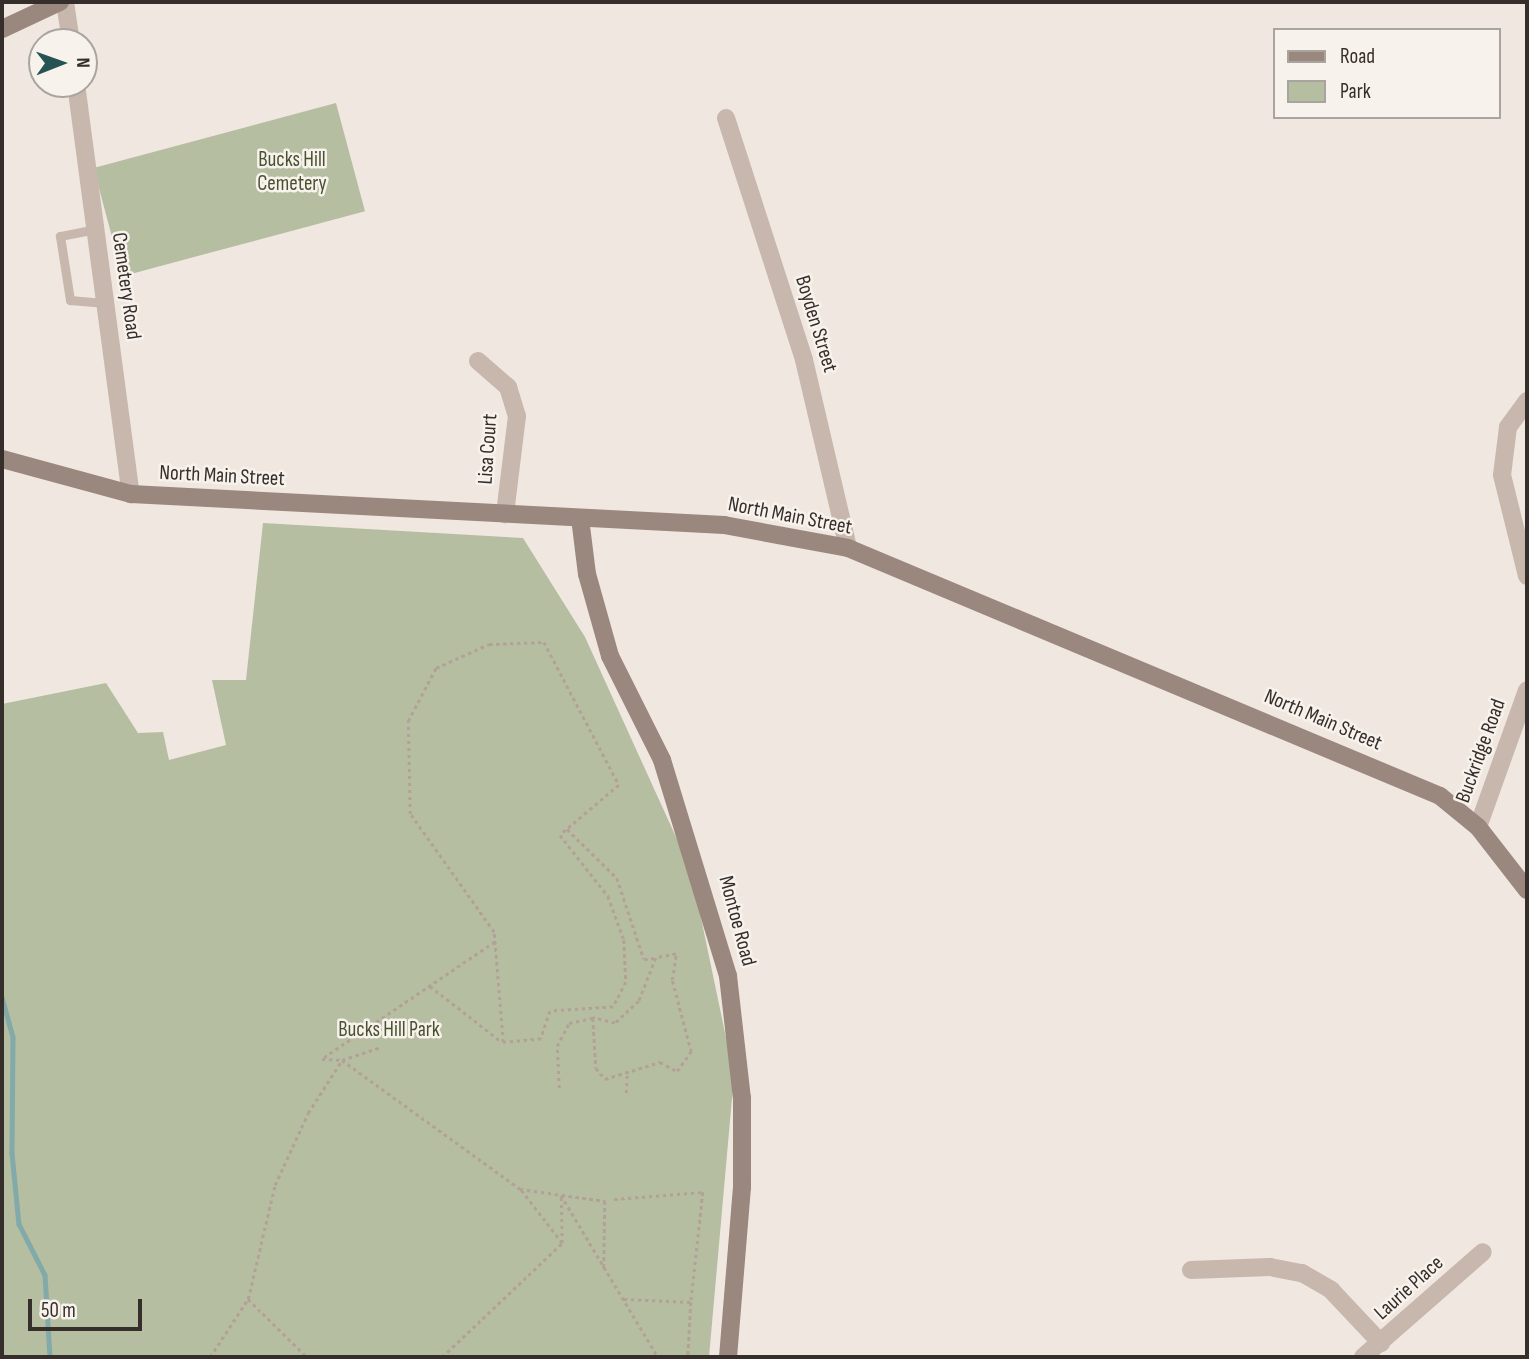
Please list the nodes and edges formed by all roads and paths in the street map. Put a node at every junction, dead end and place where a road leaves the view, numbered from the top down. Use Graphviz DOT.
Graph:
graph roads {
  1 [pos="62,2"];
  2 [pos="68,28"];
  3 [pos="2,29"];
  4 [pos="78,98"];
  5 [pos="726,118"];
  6 [pos="96,229"];
  7 [pos="106,303"];
  8 [pos="478,361"];
  9 [pos="1527,401"];
  10 [pos="2,458"];
  11 [pos="131,494"];
  12 [pos="505,514"];
  13 [pos="580,518"];
  14 [pos="848,548"];
  15 [pos="1527,576"];
  16 [pos="1527,690"];
  17 [pos="1478,827"];
  18 [pos="567,829"];
  19 [pos="1527,890"];
  20 [pos="495,942"];
  21 [pos="656,958"];
  22 [pos="430,986"];
  23 [pos="593,1018"];
  24 [pos="503,1042"];
  25 [pos="381,1047"];
  26 [pos="342,1060"];
  27 [pos="628,1067"];
  28 [pos="559,1088"];
  29 [pos="626,1093"];
  30 [pos="520,1189"];
  31 [pos="561,1195"];
  32 [pos="614,1199"];
  33 [pos="562,1242"];
  34 [pos="1483,1252"];
  35 [pos="604,1268"];
  36 [pos="1191,1270"];
  37 [pos="248,1299"];
  38 [pos="623,1299"];
  39 [pos="691,1302"];
  40 [pos="1381,1343"];
  41 [pos="210,1357"];
  42 [pos="307,1357"];
  43 [pos="442,1357"];
  44 [pos="658,1357"];
  45 [pos="688,1357"];
  46 [pos="729,1357"];
  47 [pos="1363,1357"];
  1 -- 2 [label="street"];
  1 -- 3 [label="main road"];
  4 -- 6 [label="street, Cemetery Road"];
  5 -- 14 [label="street, Boyden Street"];
  6 -- 7 [label="street, Cemetery Road"];
  6 -- 7 [label="lane"];
  7 -- 11 [label="street, Cemetery Road"];
  8 -- 12 [label="street, Lisa Court"];
  9 -- 15 [label="street"];
  10 -- 11 [label="main road, North Main Street"];
  11 -- 12 [label="main road, North Main Street"];
  12 -- 13 [label="main road, North Main Street"];
  13 -- 14 [label="main road, North Main Street"];
  13 -- 46 [label="main road, Montoe Road"];
  14 -- 17 [label="main road, North Main Street"];
  16 -- 17 [label="street, Buckridge Road"];
  17 -- 19 [label="main road, North Main Street"];
  18 -- 20 [label="path"];
  18 -- 21 [label="path"];
  18 -- 24 [label="path"];
  20 -- 22 [label="path"];
  20 -- 24 [label="path"];
  21 -- 23 [label="path"];
  21 -- 27 [label="path"];
  22 -- 24 [label="path"];
  22 -- 26 [label="path"];
  23 -- 27 [label="path"];
  23 -- 28 [label="path"];
  25 -- 26 [label="path"];
  26 -- 30 [label="path"];
  26 -- 37 [label="path"];
  27 -- 29 [label="path"];
  30 -- 31 [label="path"];
  30 -- 33 [label="path"];
  31 -- 33 [label="path"];
  31 -- 35 [label="path"];
  31 -- 35 [label="path"];
  32 -- 39 [label="path"];
  33 -- 43 [label="path"];
  34 -- 40 [label="street, Laurie Place"];
  35 -- 38 [label="path"];
  36 -- 40 [label="street"];
  37 -- 41 [label="path"];
  37 -- 42 [label="path"];
  38 -- 39 [label="path"];
  38 -- 44 [label="path"];
  39 -- 45 [label="path"];
  40 -- 47 [label="street, Laurie Place"];
}
